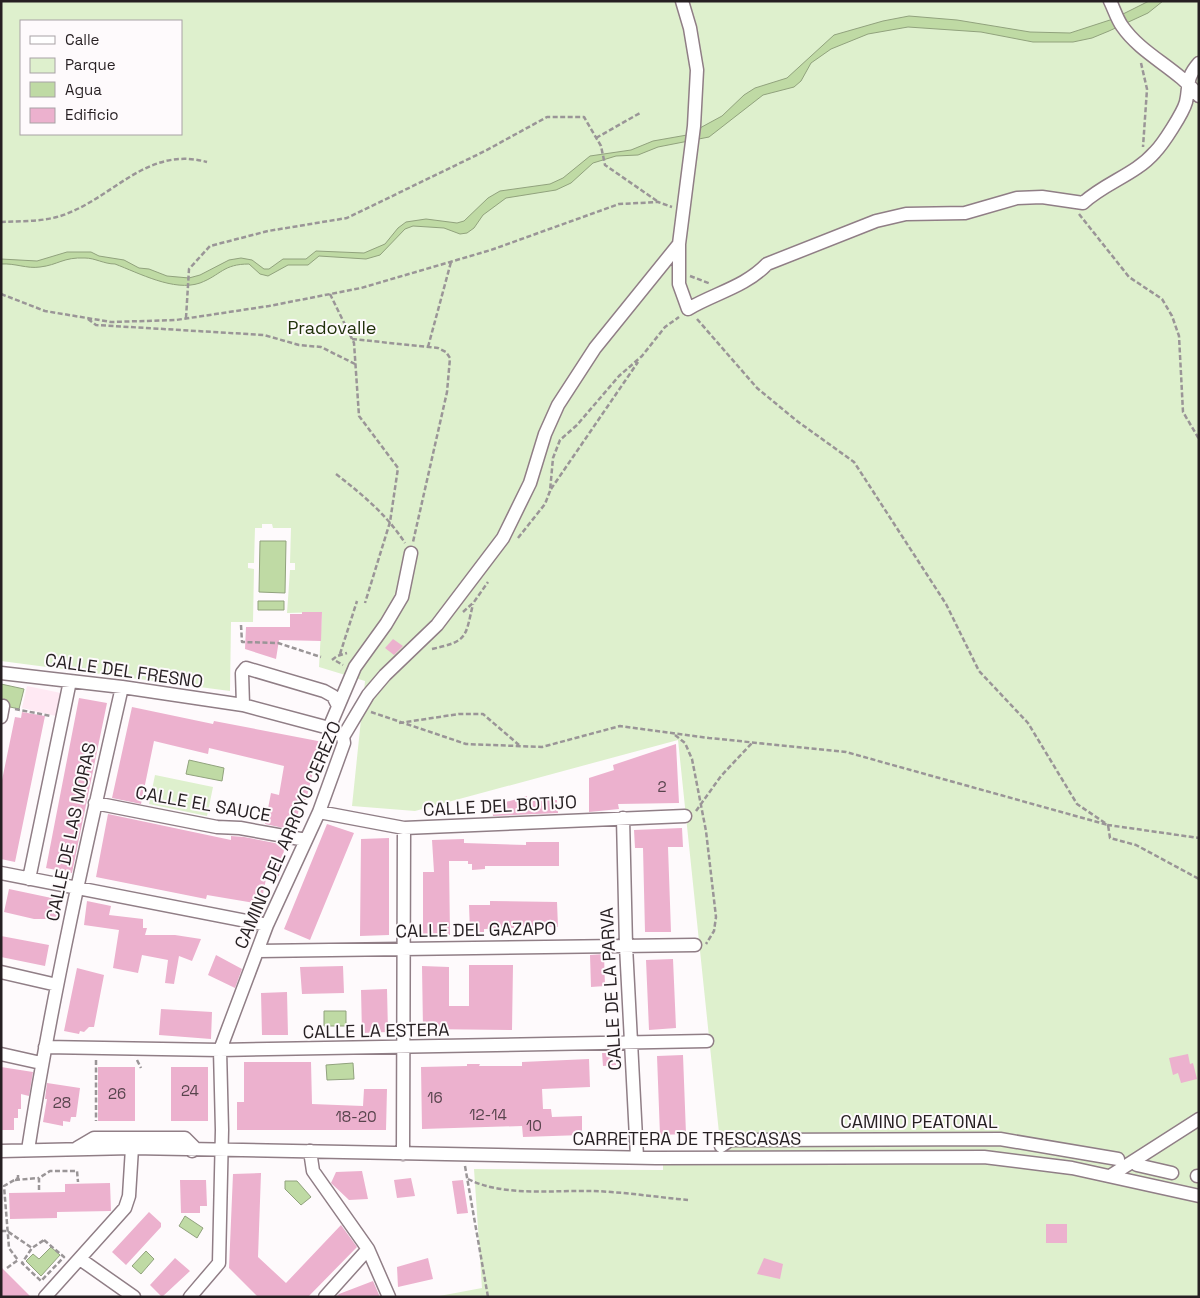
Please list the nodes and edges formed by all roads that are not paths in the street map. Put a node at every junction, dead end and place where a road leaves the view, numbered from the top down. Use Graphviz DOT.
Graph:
graph roads {
  1 [pos="682,1"];
  2 [pos="1110,1"];
  3 [pos="1199,63"];
  4 [pos="1188,82"];
  5 [pos="1199,96"];
  6 [pos="679,244"];
  7 [pos="411,553"];
  8 [pos="1,673"];
  9 [pos="70,681"];
  10 [pos="122,687"];
  11 [pos="243,705"];
  12 [pos="338,706"];
  13 [pos="329,728"];
  14 [pos="343,737"];
  15 [pos="95,803"];
  16 [pos="319,812"];
  17 [pos="685,816"];
  18 [pos="622,818"];
  19 [pos="404,828"];
  20 [pos="306,840"];
  21 [pos="1,873"];
  22 [pos="28,879"];
  23 [pos="76,888"];
  24 [pos="267,925"];
  25 [pos="695,945"];
  26 [pos="626,946"];
  27 [pos="404,948"];
  28 [pos="258,951"];
  29 [pos="1,972"];
  30 [pos="57,985"];
  31 [pos="707,1041"];
  32 [pos="631,1043"];
  33 [pos="45,1047"];
  34 [pos="404,1048"];
  35 [pos="220,1050"];
  36 [pos="1,1054"];
  37 [pos="41,1062"];
  38 [pos="1199,1119"];
  39 [pos="721,1146"];
  40 [pos="75,1149"];
  41 [pos="196,1149"];
  42 [pos="221,1149"];
  43 [pos="24,1150"];
  44 [pos="1,1151"];
  45 [pos="310,1151"];
  46 [pos="132,1152"];
  47 [pos="403,1154"];
  48 [pos="637,1157"];
  49 [pos="1,1159"];
  50 [pos="1118,1159"];
  51 [pos="1136,1165"];
  52 [pos="1172,1173"];
  53 [pos="1110,1176"];
  54 [pos="1175,1189"];
  55 [pos="1199,1190"];
  56 [pos="1199,1196"];
  57 [pos="368,1250"];
  58 [pos="80,1258"];
  59 [pos="45,1297"];
  60 [pos="134,1297"];
  61 [pos="190,1297"];
  62 [pos="325,1297"];
  63 [pos="389,1297"];
  1 -- 6 [label="street"];
  2 -- 4 [label="street"];
  3 -- 4 [label="street"];
  4 -- 5 [label="street"];
  4 -- 6 [label="street"];
  6 -- 14 [label="street, CAMINO DEL ARROYO CEREZO"];
  7 -- 12 [label="street"];
  8 -- 9 [label="street, CALLE DEL FRESNO"];
  9 -- 10 [label="street, CALLE DEL FRESNO"];
  9 -- 22 [label="street"];
  10 -- 11 [label="street, CALLE DEL FRESNO"];
  10 -- 15 [label="street, CALLE DE LAS MORAS"];
  11 -- 12 [label="street"];
  11 -- 13 [label="street, CALLE DEL FRESNO"];
  12 -- 13 [label="street"];
  13 -- 14 [label="street, CALLE DEL FRESNO"];
  14 -- 16 [label="street, CAMINO DEL ARROYO CEREZO"];
  15 -- 20 [label="street, CALLE EL SAUCE"];
  15 -- 23 [label="street, CALLE DE LAS MORAS"];
  16 -- 19 [label="street, CALLE DEL BOTIJO"];
  16 -- 20 [label="street, CAMINO DEL ARROYO CEREZO"];
  17 -- 18 [label="street, CALLE DEL BOTIJO"];
  18 -- 19 [label="street, CALLE DEL BOTIJO"];
  18 -- 26 [label="street, CALLE DE LA PARVA"];
  19 -- 27 [label="street"];
  20 -- 24 [label="street, CAMINO DEL ARROYO CEREZO"];
  21 -- 22 [label="street"];
  22 -- 23 [label="street"];
  23 -- 24 [label="street"];
  23 -- 30 [label="street, CALLE DE LAS MORAS"];
  24 -- 28 [label="street, CAMINO DEL ARROYO CEREZO"];
  25 -- 26 [label="street, CALLE DEL GAZAPO"];
  26 -- 27 [label="street, CALLE DEL GAZAPO"];
  26 -- 32 [label="street, CALLE DE LA PARVA"];
  27 -- 28 [label="street, CALLE DEL GAZAPO"];
  27 -- 34 [label="street"];
  28 -- 35 [label="street, CAMINO DEL ARROYO CEREZO"];
  29 -- 30 [label="street"];
  30 -- 33 [label="street, CALLE DE LAS MORAS"];
  31 -- 32 [label="street, CALLE LA ESTERA"];
  32 -- 34 [label="street, CALLE LA ESTERA"];
  32 -- 48 [label="street, CALLE DE LA PARVA"];
  33 -- 35 [label="street, CALLE LA ESTERA"];
  33 -- 37 [label="street, CALLE DE LAS MORAS"];
  34 -- 35 [label="street, CALLE LA ESTERA"];
  34 -- 47 [label="street"];
  35 -- 42 [label="street, CAMINO DEL ARROYO CEREZO"];
  36 -- 37 [label="street"];
  37 -- 43 [label="street, CALLE DE LAS MORAS"];
  38 -- 53 [label="street"];
  39 -- 50 [label="street, CAMINO PEATONAL"];
  40 -- 41 [label="street, CARRETERA DE TRESCASAS"];
  40 -- 43 [label="street, CARRETERA DE TRESCASAS"];
  40 -- 46 [label="street, CARRETERA DE TRESCASAS"];
  41 -- 42 [label="street, CARRETERA DE TRESCASAS"];
  41 -- 46 [label="street, CARRETERA DE TRESCASAS"];
  42 -- 45 [label="street, CARRETERA DE TRESCASAS"];
  42 -- 61 [label="street, CAMINO DEL ARROYO CEREZO"];
  43 -- 44 [label="street, CARRETERA DE TRESCASAS"];
  43 -- 49 [label="street"];
  45 -- 47 [label="street, CARRETERA DE TRESCASAS"];
  45 -- 57 [label="street"];
  46 -- 58 [label="street"];
  47 -- 48 [label="street, CARRETERA DE TRESCASAS"];
  48 -- 53 [label="street, CARRETERA DE TRESCASAS"];
  51 -- 52 [label="street"];
  53 -- 54 [label="street, CARRETERA DE TRESCASAS"];
  54 -- 55 [label="street, CARRETERA DE TRESCASAS"];
  54 -- 56 [label="street, CARRETERA DE TRESCASAS"];
  57 -- 62 [label="street"];
  57 -- 63 [label="street"];
  58 -- 59 [label="street"];
  58 -- 60 [label="street"];
}
